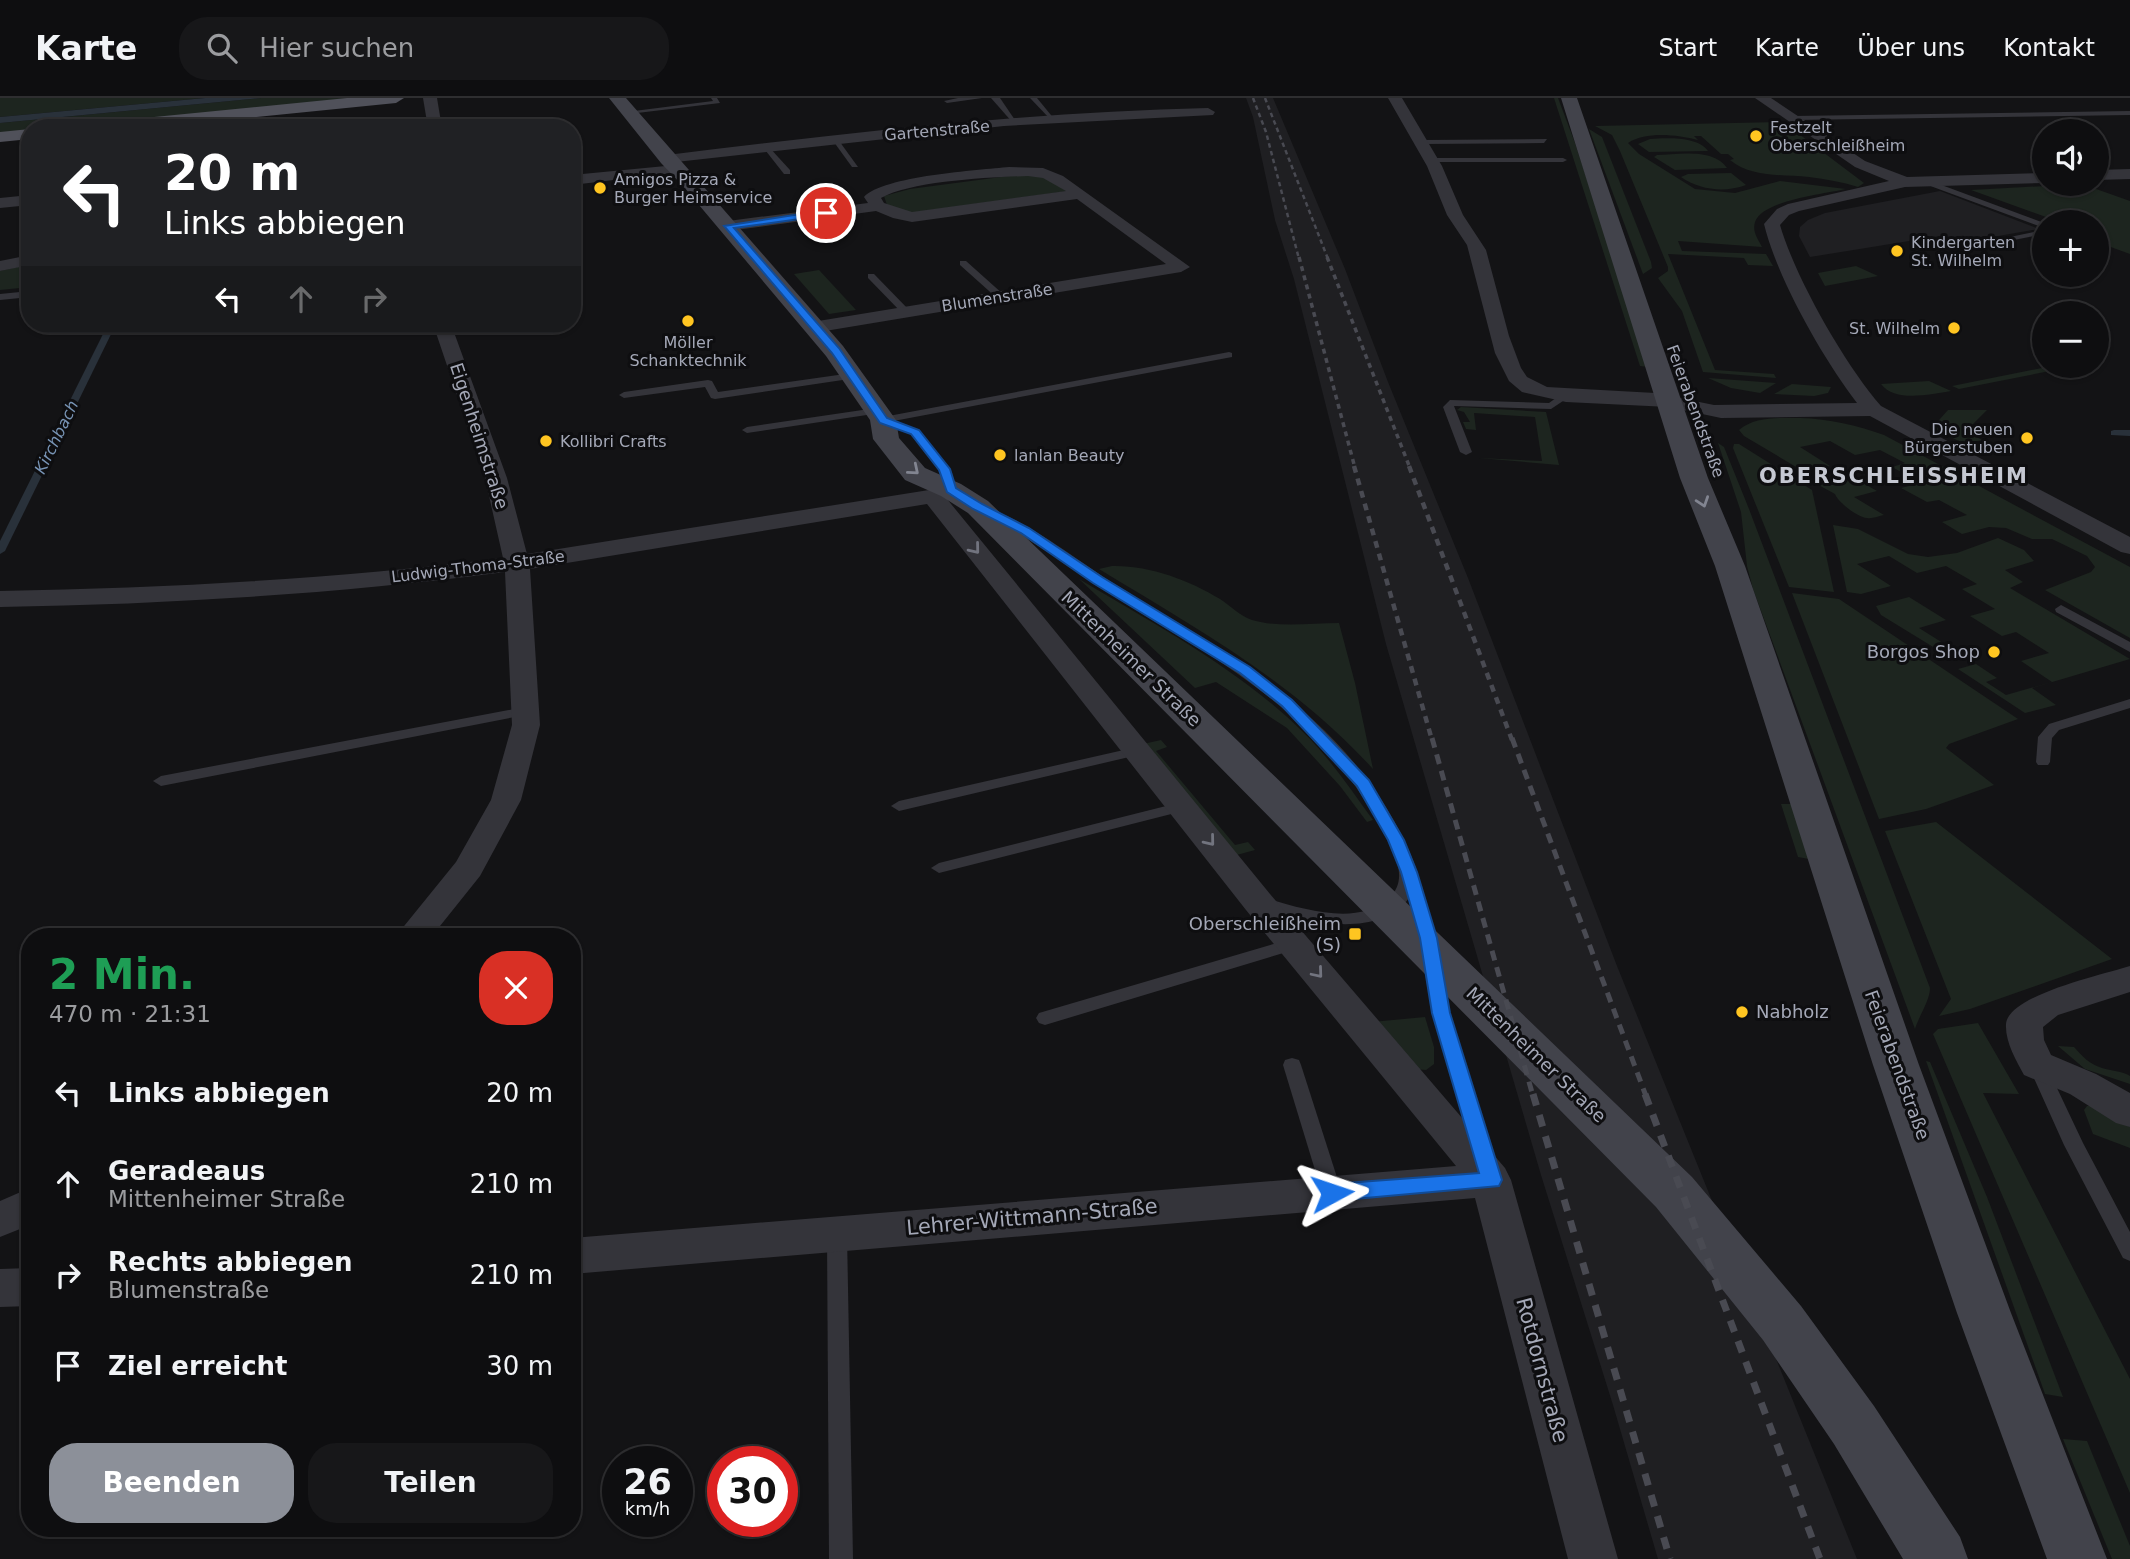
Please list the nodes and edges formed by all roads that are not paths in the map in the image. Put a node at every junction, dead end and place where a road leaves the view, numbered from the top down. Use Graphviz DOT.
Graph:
graph roads {
  1 [pos="396,98"];
  2 [pos="430,98"];
  3 [pos="714,98"];
  4 [pos="979,98"];
  5 [pos="994,98"];
  6 [pos="1033,98"];
  7 [pos="1395,98"];
  8 [pos="1569,98"];
  9 [pos="1762,98"];
  10 [pos="947,101"];
  11 [pos="697,103"];
  12 [pos="625,107"];
  13 [pos="1811,107"];
  14 [pos="1878,107"];
  15 [pos="1208,112"];
  16 [pos="2130,113"];
  17 [pos="1895,117"];
  18 [pos="1793,118"];
  19 [pos="1827,118"];
  20 [pos="183,119"];
  21 [pos="434,119"];
  22 [pos="1054,119"];
  23 [pos="1015,122"];
  24 [pos="21,135"];
  25 [pos="0,137"];
  26 [pos="834,140"];
  27 [pos="1544,141"];
  28 [pos="1423,142"];
  29 [pos="765,148"];
  30 [pos="1433,160"];
  31 [pos="1563,160"];
  32 [pos="672,164"];
  33 [pos="855,165"];
  34 [pos="787,172"];
  35 [pos="2130,174"];
  36 [pos="2109,175"];
  37 [pos="2032,178"];
  38 [pos="581,179"];
  39 [pos="1905,182"];
  40 [pos="1928,182"];
  41 [pos="1080,194"];
  42 [pos="21,201"];
  43 [pos="0,203"];
  44 [pos="878,205"];
  45 [pos="2032,221"];
  46 [pos="728,226"];
  47 [pos="2032,234"];
  48 [pos="2009,238"];
  49 [pos="21,262"];
  50 [pos="963,263"];
  51 [pos="0,266"];
  52 [pos="871,276"];
  53 [pos="21,295"];
  54 [pos="0,297"];
  55 [pos="1001,297"];
  56 [pos="906,312"];
  57 [pos="813,327"];
  58 [pos="445,333"];
  59 [pos="1229,355"];
  60 [pos="852,376"];
  61 [pos="624,395"];
  62 [pos="1567,395"];
  63 [pos="1686,402"];
  64 [pos="1874,410"];
  65 [pos="880,416"];
  66 [pos="747,430"];
  67 [pos="1710,440"];
  68 [pos="1466,452"];
  69 [pos="1718,468"];
  70 [pos="942,493"];
  71 [pos="978,507"];
  72 [pos="2130,547"];
  73 [pos="517,563"];
  74 [pos="1730,566"];
  75 [pos="0,599"];
  76 [pos="2061,609"];
  77 [pos="2130,649"];
  78 [pos="2130,703"];
  79 [pos="525,711"];
  80 [pos="1137,751"];
  81 [pos="2043,762"];
  82 [pos="161,781"];
  83 [pos="899,806"];
  84 [pos="1182,807"];
  85 [pos="939,868"];
  86 [pos="1409,872"];
  87 [pos="1258,902"];
  88 [pos="420,928"];
  89 [pos="1294,944"];
  90 [pos="2130,979"];
  91 [pos="1045,1018"];
  92 [pos="1292,1065"];
  93 [pos="2037,1065"];
  94 [pos="2130,1112"];
  95 [pos="1491,1180"];
  96 [pos="1332,1193"];
  97 [pos="21,1210"];
  98 [pos="0,1220"];
  99 [pos="837,1234"];
  100 [pos="2130,1252"];
  101 [pos="581,1255"];
  102 [pos="0,1287"];
  103 [pos="21,1287"];
  104 [pos="841,1559"];
  105 [pos="1593,1559"];
  106 [pos="1938,1559"];
  107 [pos="2077,1559"];
  1 -- 20 [label="main road"];
  2 -- 21 [label="street"];
  3 -- 12 [label="lane"];
  4 -- 10 [label="lane"];
  5 -- 23 [label="lane"];
  6 -- 22 [label="lane"];
  7 -- 28 [label="street, Feierabendstraße"];
  8 -- 63 [label="main road, Feierabendstraße"];
  9 -- 18 [label="street"];
  11 -- 12 [label="lane"];
  12 -- 32 [label="main road, Mittenheimer Straße"];
  13 -- 19 [label="lane"];
  14 -- 17 [label="lane"];
  15 -- 22 [label="street, Gartenstraße"];
  16 -- 17 [label="lane"];
  17 -- 19 [label="lane"];
  18 -- 19 [label="lane"];
  18 -- 39 [label="street"];
  22 -- 23 [label="street, Gartenstraße"];
  23 -- 26 [label="street, Gartenstraße"];
  24 -- 25 [label="main road"];
  26 -- 29 [label="street, Gartenstraße"];
  26 -- 33 [label="lane"];
  27 -- 28 [label="lane"];
  28 -- 30 [label="street, Feierabendstraße"];
  29 -- 32 [label="street, Gartenstraße"];
  29 -- 34 [label="lane"];
  30 -- 31 [label="lane"];
  30 -- 62 [label="street, Feierabendstraße"];
  32 -- 38 [label="street, Gartenstraße"];
  32 -- 46 [label="main road, Mittenheimer Straße"];
  35 -- 36 [label="street"];
  37 -- 40 [label="street"];
  39 -- 40 [label="street"];
  39 -- 64 [label="street"];
  40 -- 45 [label="lane"];
  41 -- 44 [label="street"];
  41 -- 44 [label="street, Blumenstraße"];
  41 -- 55 [label="street, Blumenstraße"];
  42 -- 43 [label="street"];
  44 -- 46 [label="street"];
  46 -- 57 [label="main road, Mittenheimer Straße"];
  47 -- 48 [label="lane"];
  49 -- 51 [label="street"];
  50 -- 55 [label="lane"];
  52 -- 56 [label="lane"];
  53 -- 54 [label="lane"];
  55 -- 56 [label="street, Blumenstraße"];
  56 -- 57 [label="street, Blumenstraße"];
  57 -- 60 [label="main road, Mittenheimer Straße"];
  58 -- 73 [label="street, Eigenheimstraße"];
  59 -- 65 [label="lane"];
  60 -- 61 [label="lane"];
  60 -- 65 [label="main road, Mittenheimer Straße"];
  62 -- 63 [label="street, Feierabendstraße"];
  62 -- 68 [label="lane"];
  63 -- 64 [label="street"];
  63 -- 67 [label="main road, Feierabendstraße"];
  63 -- 74 [label="main road, Feierabendstraße, one-way"];
  64 -- 72 [label="street"];
  65 -- 66 [label="lane"];
  65 -- 70 [label="main road, Mittenheimer Straße, one-way"];
  65 -- 70 [label="main road, Mittenheimer Straße"];
  69 -- 74 [label="main road, Feierabendstraße"];
  70 -- 71 [label="main road, Mittenheimer Straße"];
  70 -- 73 [label="street, Ludwig-Thoma-Straße"];
  70 -- 80 [label="street, Mittenheimer Straße, one-way"];
  71 -- 86 [label="lane"];
  71 -- 106 [label="main road, Mittenheimer Straße"];
  73 -- 75 [label="street, Ludwig-Thoma-Straße"];
  73 -- 79 [label="street, Eigenheimstraße"];
  74 -- 107 [label="main road, Feierabendstraße"];
  76 -- 77 [label="lane"];
  78 -- 81 [label="lane"];
  79 -- 82 [label="lane"];
  79 -- 88 [label="street, Eigenheimstraße"];
  80 -- 83 [label="lane"];
  80 -- 84 [label="street, Mittenheimer Straße"];
  84 -- 85 [label="lane"];
  84 -- 87 [label="street, Mittenheimer Straße, one-way"];
  86 -- 87 [label="lane"];
  86 -- 95 [label="lane"];
  87 -- 89 [label="street, Mittenheimer Straße"];
  89 -- 91 [label="lane"];
  89 -- 95 [label="street, Mittenheimer Straße, one-way"];
  90 -- 93 [label="street"];
  92 -- 96 [label="lane"];
  93 -- 94 [label="street"];
  93 -- 100 [label="lane"];
  95 -- 96 [label="street, Lehrer-Wittmann-Straße"];
  95 -- 105 [label="street, Rotdornstraße"];
  96 -- 99 [label="street, Lehrer-Wittmann-Straße"];
  97 -- 98 [label="street"];
  99 -- 101 [label="street, Lehrer-Wittmann-Straße"];
  99 -- 104 [label="lane"];
  102 -- 103 [label="street"];
}
